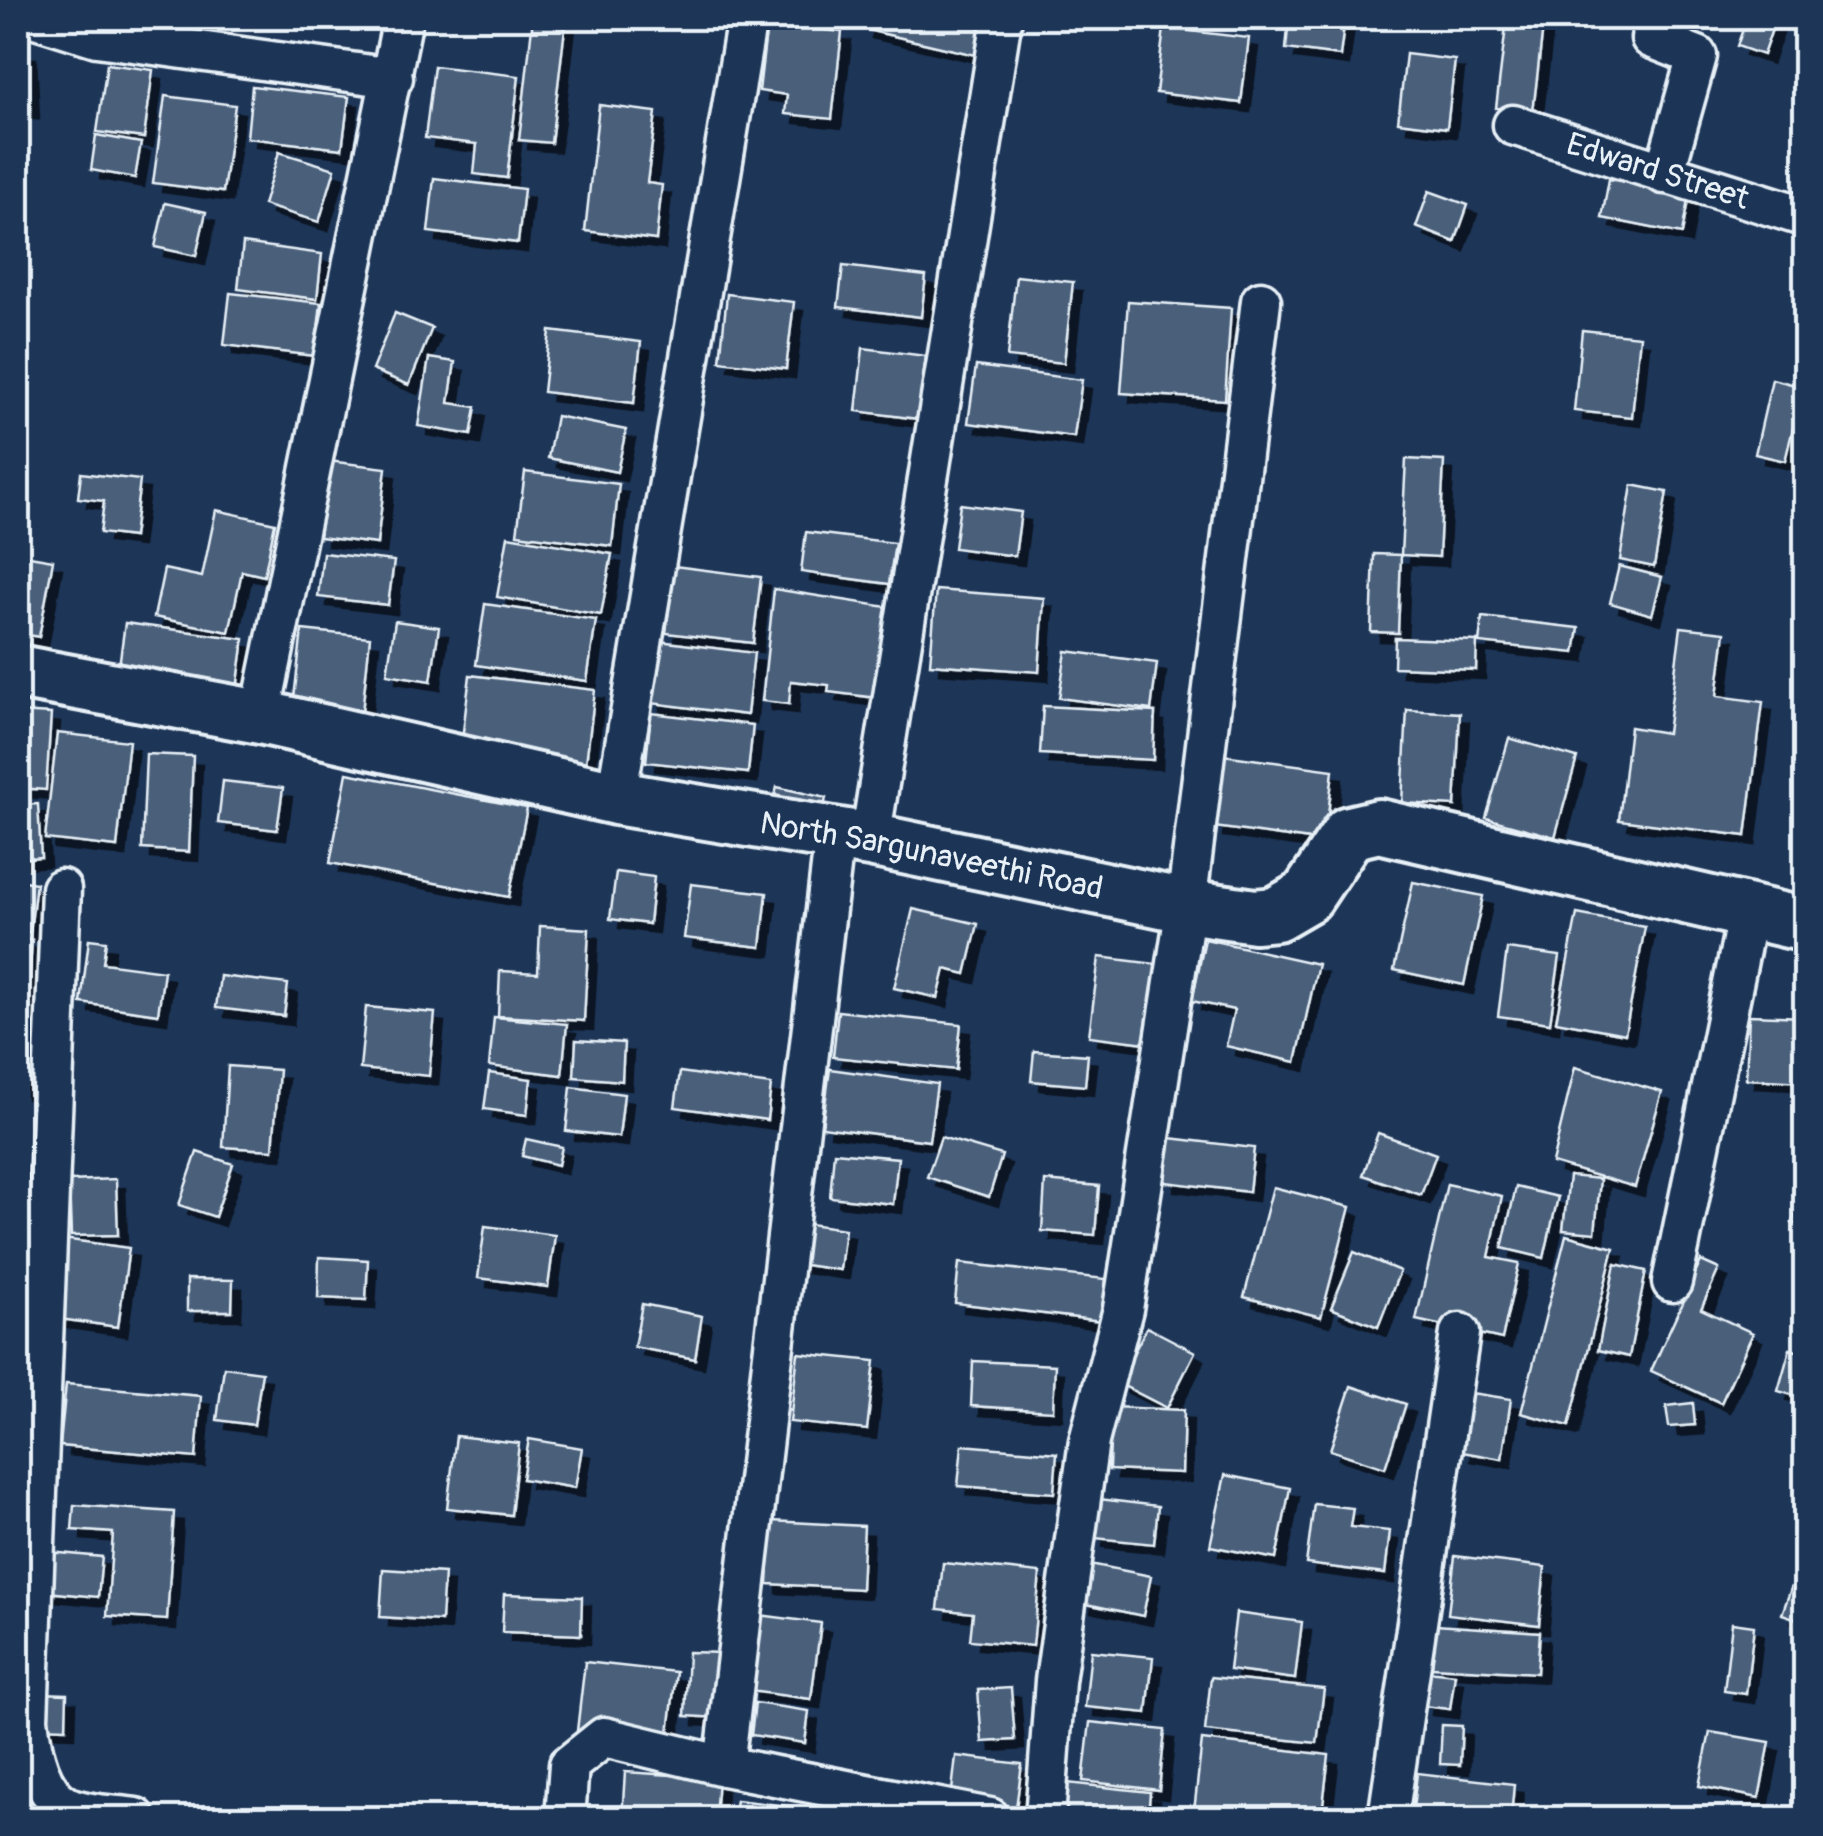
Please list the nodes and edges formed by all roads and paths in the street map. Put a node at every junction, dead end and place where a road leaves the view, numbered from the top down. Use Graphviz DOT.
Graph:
graph roads {
  1 [pos="36,18"];
  2 [pos="403,18"];
  3 [pos="746,18"];
  4 [pos="1002,18"];
  5 [pos="1658,18"];
  6 [pos="195,32"];
  7 [pos="392,78"];
  8 [pos="1512,125"];
  9 [pos="1664,174"];
  10 [pos="1806,217"];
  11 [pos="1261,301"];
  12 [pos="18,672"];
  13 [pos="260,717"];
  14 [pos="616,798"];
  15 [pos="853,837"];
  16 [pos="61,889"];
  17 [pos="1186,906"];
  18 [pos="1748,912"];
  19 [pos="1806,924"];
  20 [pos="1672,1282"];
  21 [pos="1460,1333"];
  22 [pos="724,1766"];
  23 [pos="136,1818"];
  24 [pos="565,1818"];
  25 [pos="990,1818"];
  26 [pos="1045,1818"];
  27 [pos="1388,1818"];
  1 -- 6 [label="street"];
  2 -- 7 [label="street"];
  3 -- 14 [label="street"];
  4 -- 15 [label="street"];
  5 -- 9 [label="street"];
  6 -- 7 [label="street"];
  7 -- 13 [label="street"];
  8 -- 9 [label="street, Edward Street"];
  9 -- 10 [label="street, Edward Street"];
  11 -- 17 [label="street"];
  12 -- 13 [label="street, North Sargunaveethi Road"];
  13 -- 14 [label="street, North Sargunaveethi Road"];
  14 -- 15 [label="street, North Sargunaveethi Road"];
  15 -- 17 [label="street, North Sargunaveethi Road"];
  15 -- 22 [label="street"];
  16 -- 23 [label="street"];
  17 -- 18 [label="street, North Sargunaveethi Road"];
  17 -- 26 [label="street"];
  18 -- 19 [label="street, North Sargunaveethi Road"];
  18 -- 20 [label="street"];
  21 -- 27 [label="street"];
  22 -- 24 [label="street"];
  22 -- 25 [label="street"];
}
